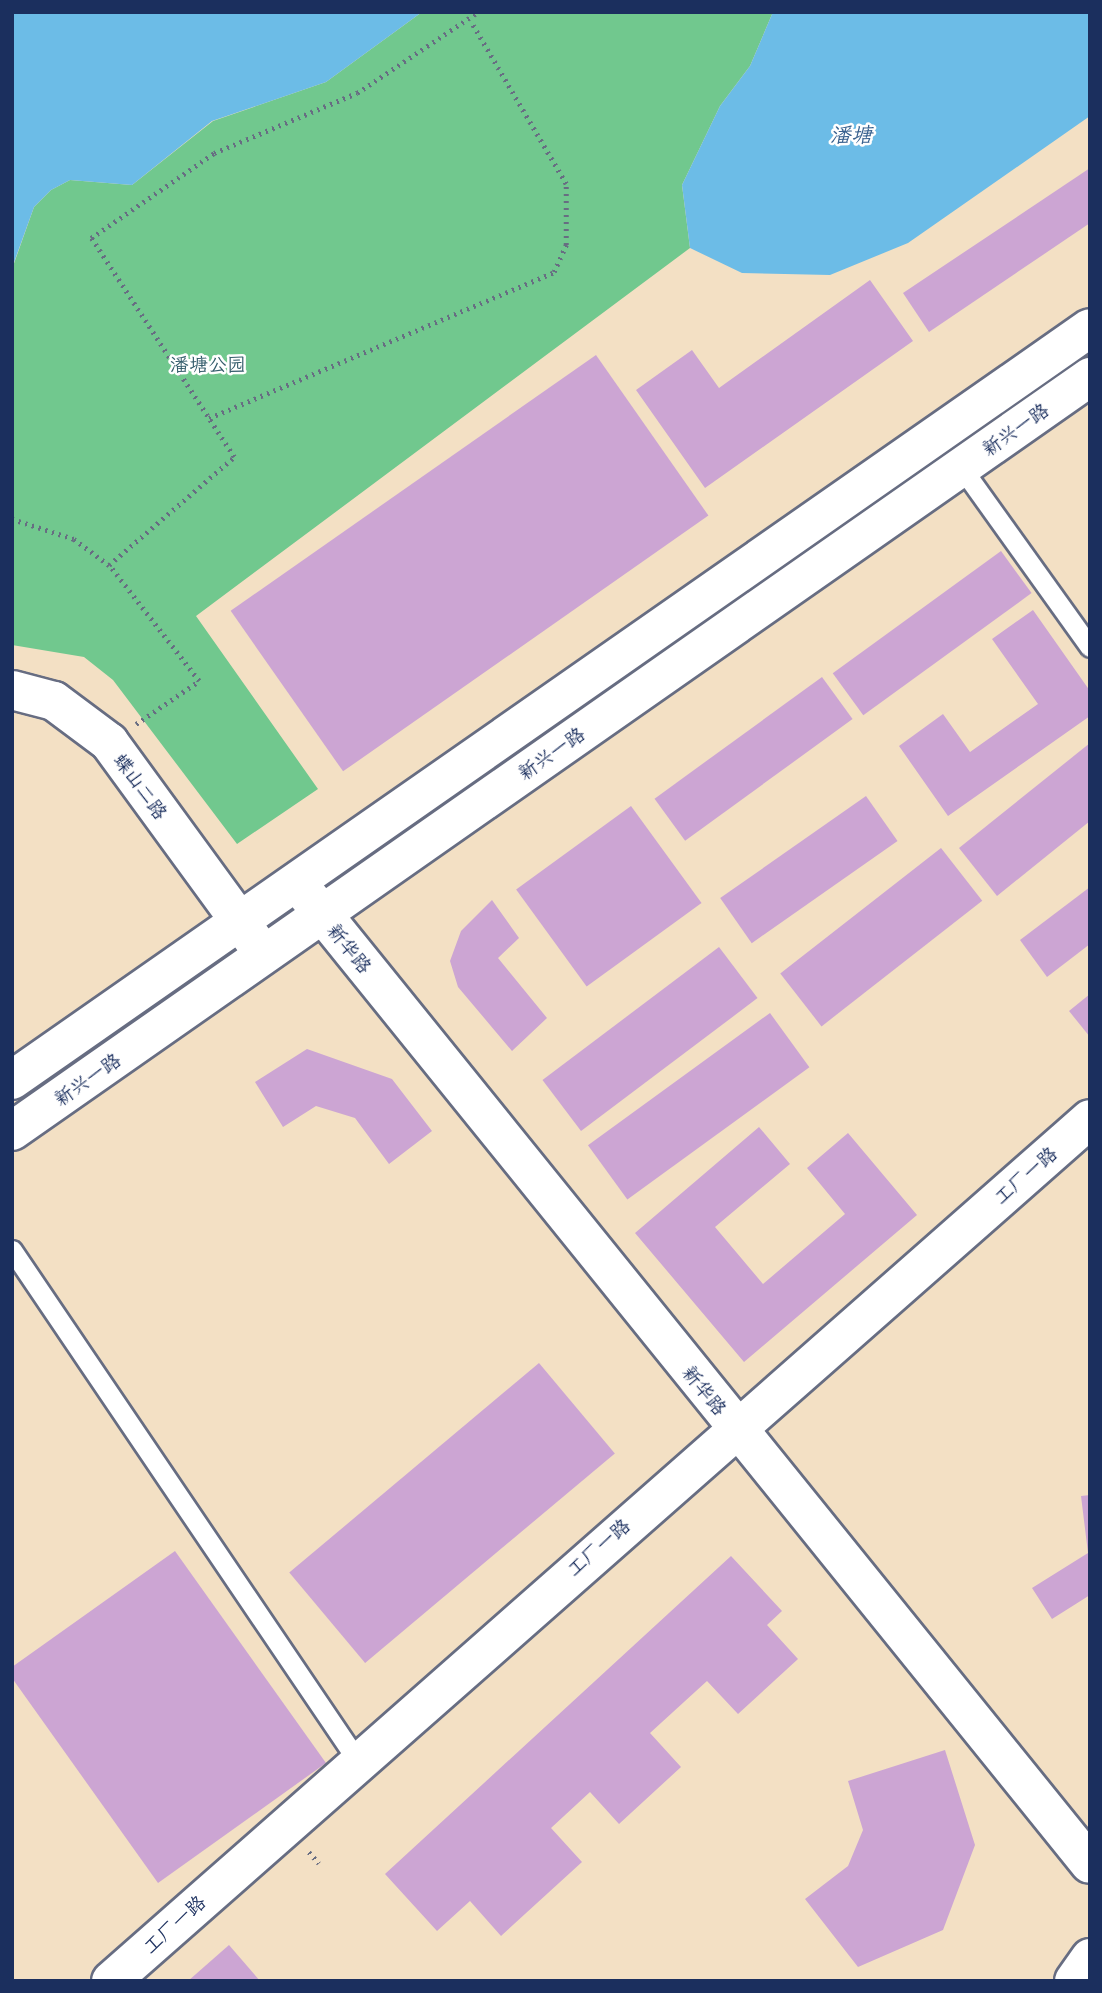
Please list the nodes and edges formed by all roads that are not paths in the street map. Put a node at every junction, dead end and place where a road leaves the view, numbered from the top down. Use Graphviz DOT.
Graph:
graph roads {
  1 [pos="1090,328"];
  2 [pos="1090,377"];
  3 [pos="961,467"];
  4 [pos="1090,647"];
  5 [pos="12,690"];
  6 [pos="296,882"];
  7 [pos="323,914"];
  8 [pos="240,921"];
  9 [pos="265,956"];
  10 [pos="12,1080"];
  11 [pos="1090,1119"];
  12 [pos="12,1131"];
  13 [pos="12,1250"];
  14 [pos="735,1426"];
  15 [pos="357,1760"];
  16 [pos="1090,1864"];
  17 [pos="1090,1958"];
  18 [pos="111,1981"];
  19 [pos="1074,1981"];
  1 -- 6 [label="street, 新兴一路"];
  2 -- 3 [label="street, 新兴一路"];
  3 -- 4 [label="lane"];
  3 -- 7 [label="street, 新兴一路"];
  5 -- 8 [label="street, 蝶山二路"];
  6 -- 7 [label="street, 新华路"];
  6 -- 8 [label="street, 新兴一路"];
  7 -- 9 [label="street, 新兴一路"];
  7 -- 14 [label="street, 新华路"];
  8 -- 9 [label="street, 蝶山二路"];
  8 -- 10 [label="street, 新兴一路"];
  9 -- 12 [label="street, 新兴一路"];
  11 -- 14 [label="street, 工厂一路"];
  13 -- 15 [label="lane"];
  14 -- 15 [label="street, 工厂一路"];
  14 -- 16 [label="street, 新华路"];
  15 -- 18 [label="street, 工厂一路"];
  17 -- 19 [label="street"];
}
